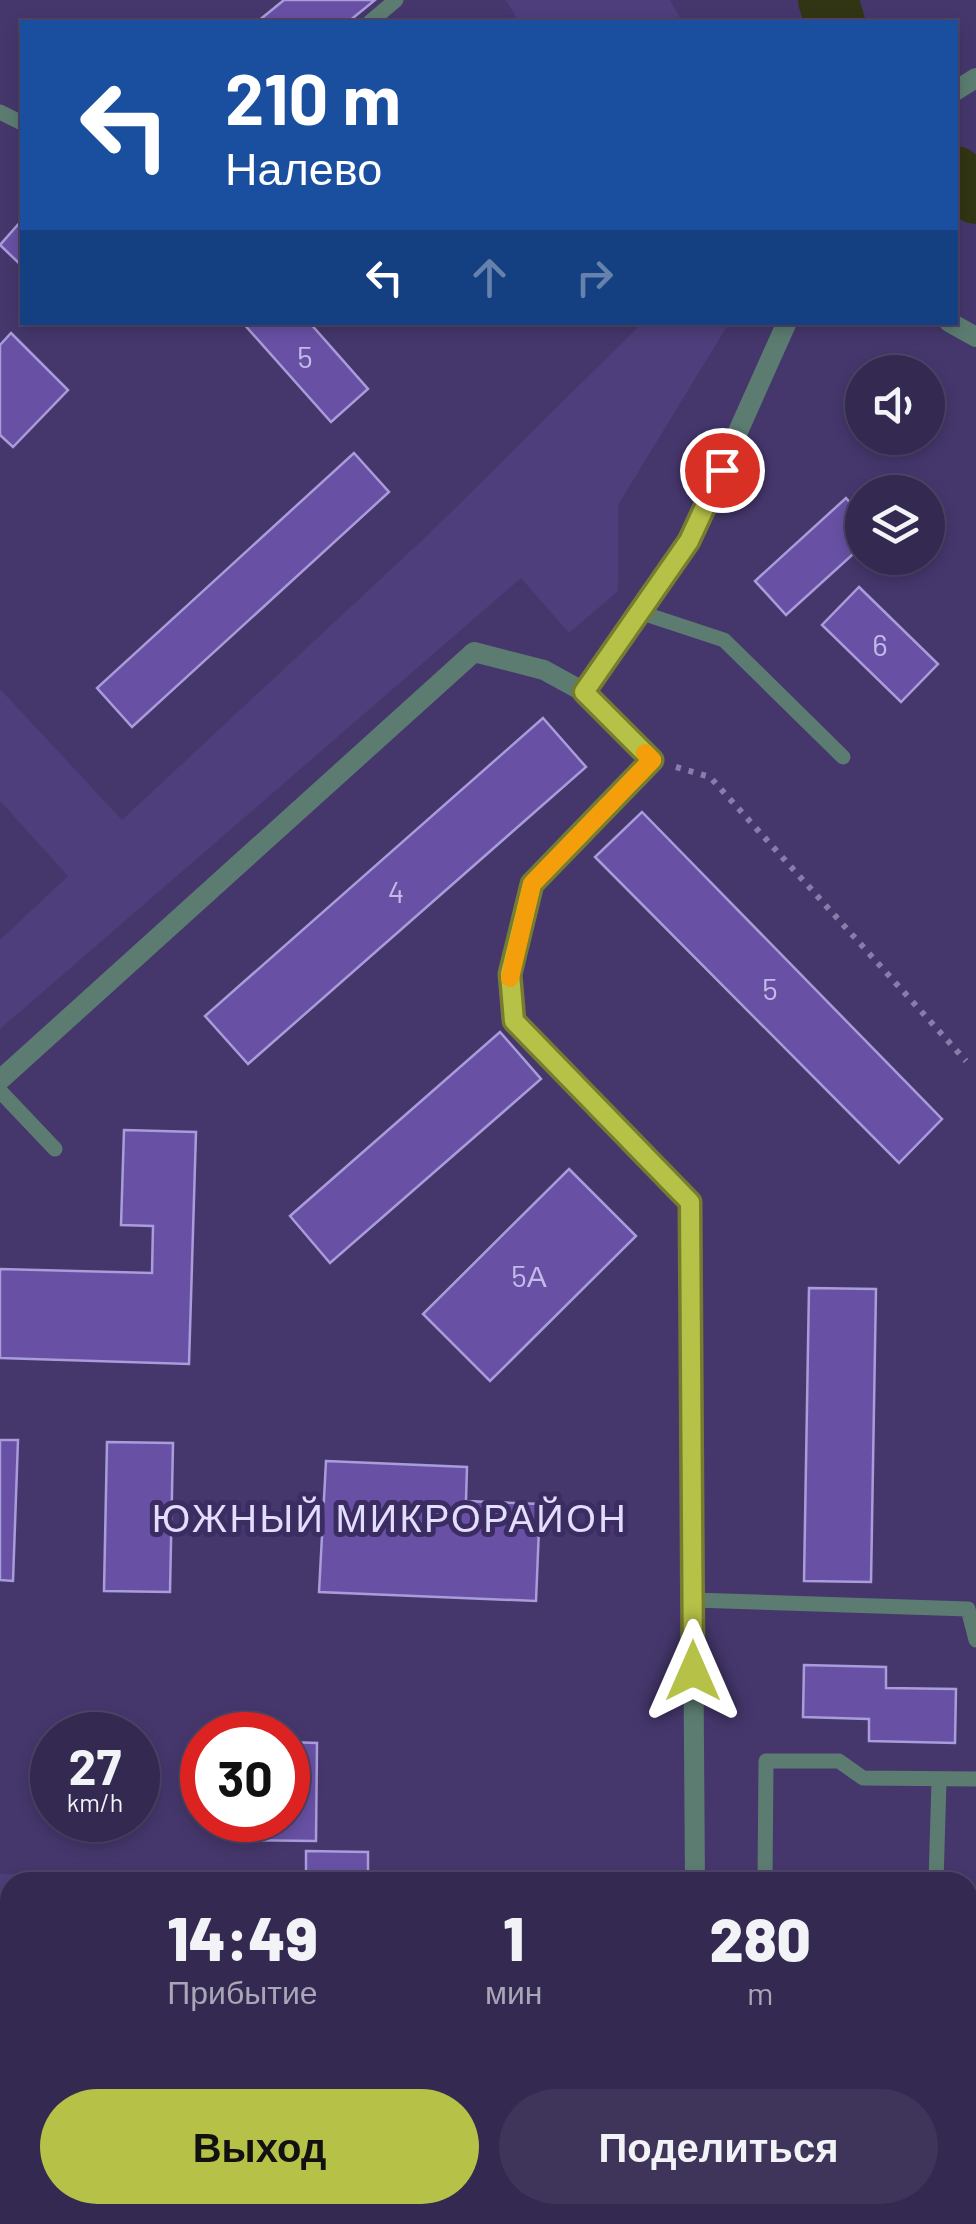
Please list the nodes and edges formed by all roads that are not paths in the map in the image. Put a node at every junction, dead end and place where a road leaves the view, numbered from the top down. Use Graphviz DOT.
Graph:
graph roads {
  1 [pos="396,0"];
  2 [pos="372,20"];
  3 [pos="786,325"];
  4 [pos="639,612"];
  5 [pos="584,692"];
  6 [pos="843,757"];
  7 [pos="0,1080"];
  8 [pos="0,1091"];
  9 [pos="56,1149"];
  10 [pos="693,1600"];
  11 [pos="976,1640"];
  12 [pos="976,1779"];
  13 [pos="939,1781"];
  14 [pos="694,1872"];
  15 [pos="765,1872"];
  16 [pos="936,1872"];
  1 -- 2 [label="lane"];
  3 -- 4 [label="street"];
  4 -- 5 [label="street"];
  4 -- 6 [label="lane"];
  5 -- 7 [label="street"];
  5 -- 10 [label="street"];
  8 -- 9 [label="lane"];
  10 -- 11 [label="lane"];
  10 -- 14 [label="street"];
  12 -- 13 [label="lane"];
  13 -- 15 [label="lane"];
  13 -- 16 [label="lane"];
}
